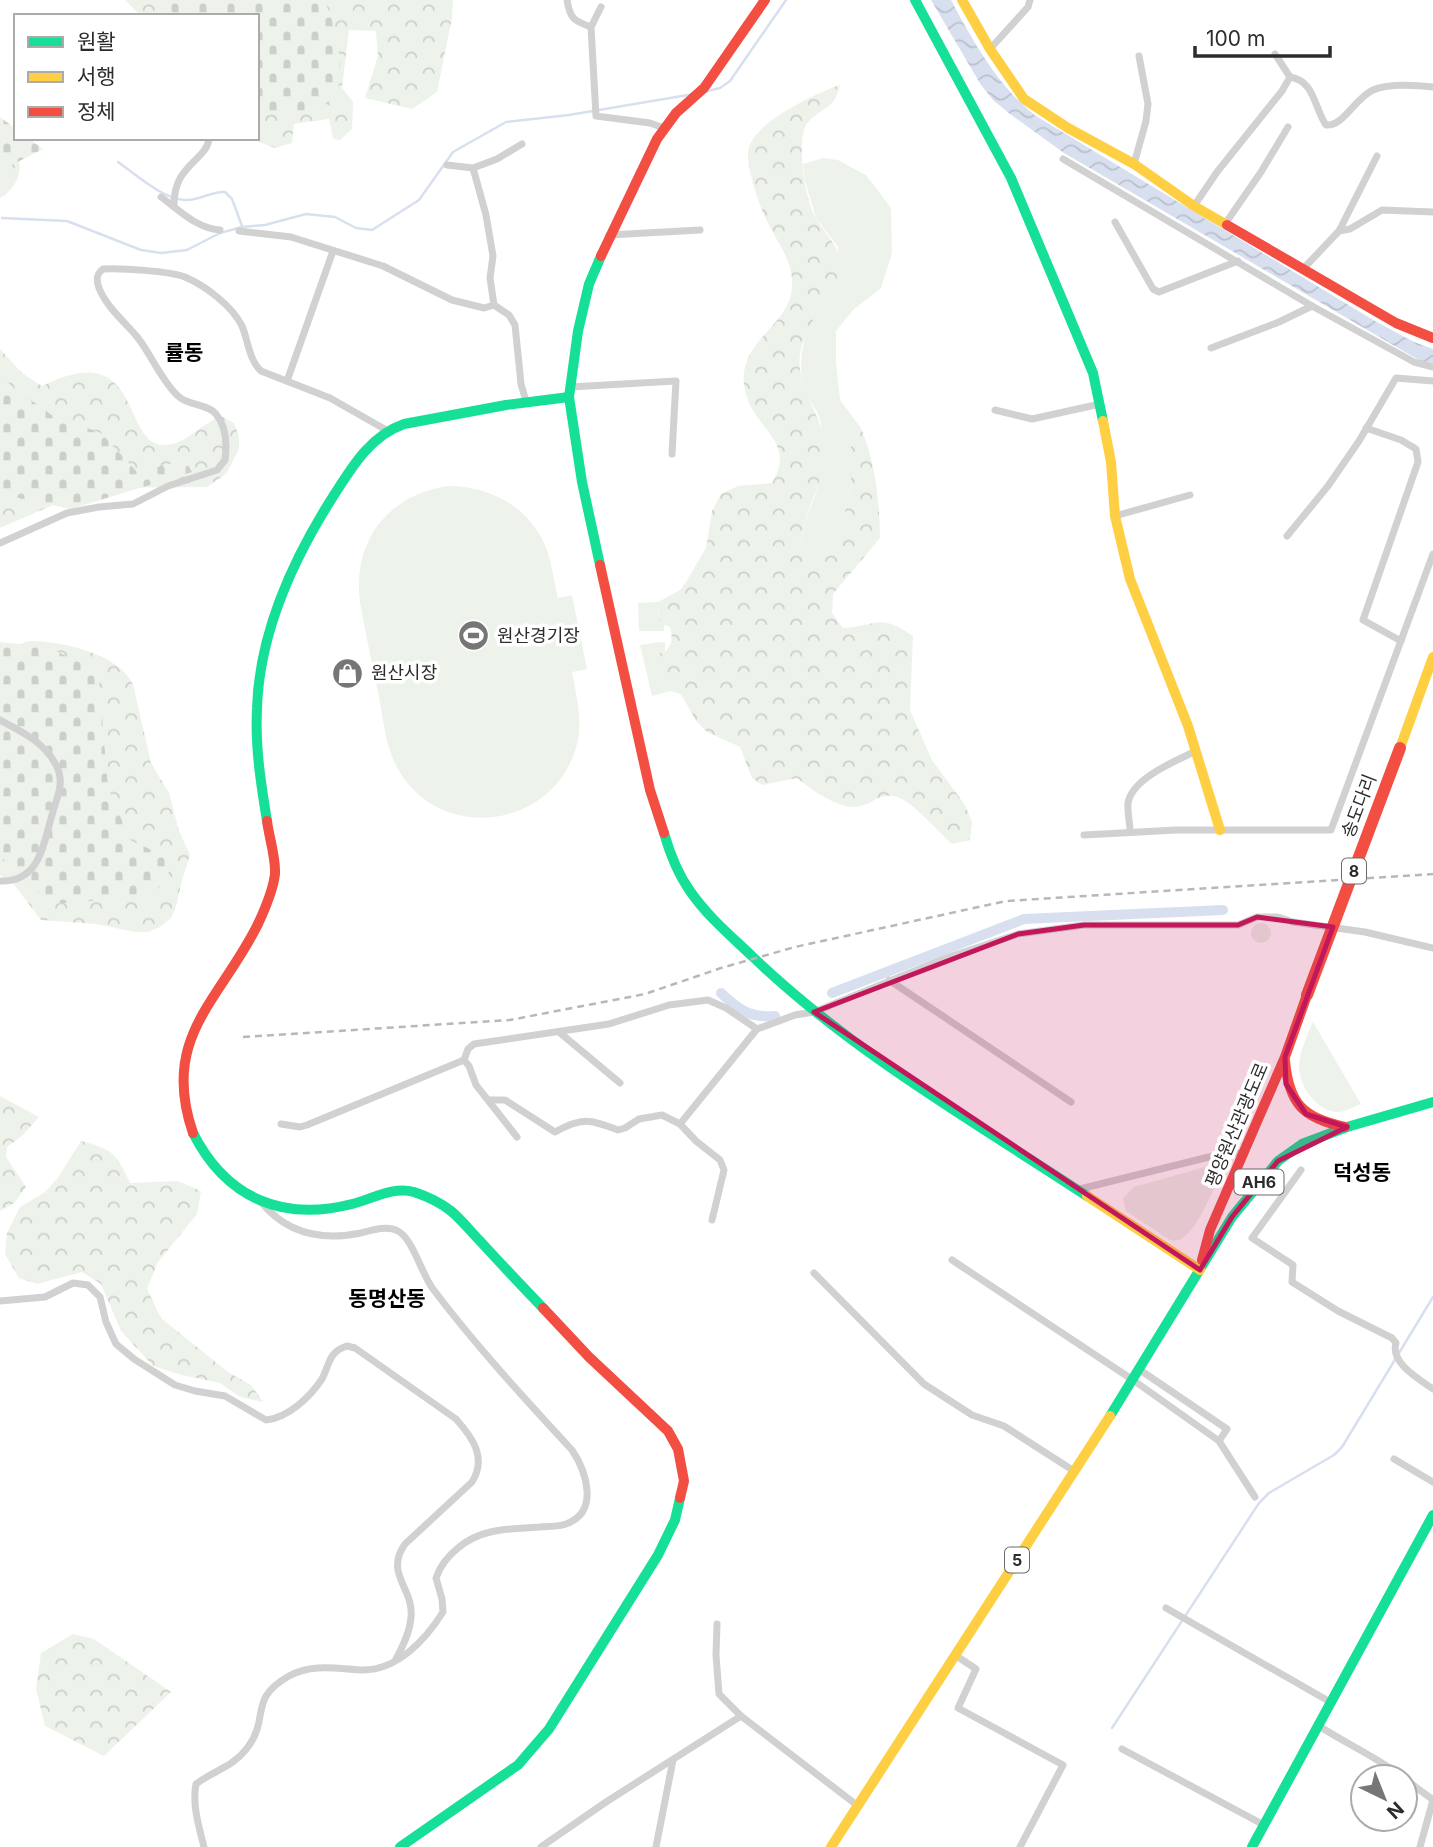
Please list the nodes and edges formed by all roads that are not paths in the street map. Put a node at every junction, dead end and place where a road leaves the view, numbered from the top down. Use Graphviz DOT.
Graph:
graph roads {
  1 [pos="567,0"];
  2 [pos="765,0"];
  3 [pos="915,0"];
  4 [pos="962,0"];
  5 [pos="1030,0"];
  6 [pos="601,7"];
  7 [pos="591,27"];
  8 [pos="990,49"];
  9 [pos="1275,54"];
  10 [pos="1139,56"];
  11 [pos="1290,77"];
  12 [pos="1433,87"];
  13 [pos="1288,127"];
  14 [pos="664,128"];
  15 [pos="209,140"];
  16 [pos="522,144"];
  17 [pos="1377,156"];
  18 [pos="1063,159"];
  19 [pos="1134,164"];
  20 [pos="447,165"];
  21 [pos="473,168"];
  22 [pos="161,197"];
  23 [pos="173,200"];
  24 [pos="1194,206"];
  25 [pos="1433,212"];
  26 [pos="1115,222"];
  27 [pos="1225,224"];
  28 [pos="220,230"];
  29 [pos="700,230"];
  30 [pos="239,231"];
  31 [pos="1339,231"];
  32 [pos="609,234"];
  33 [pos="333,251"];
  34 [pos="1238,261"];
  35 [pos="1303,269"];
  36 [pos="494,305"];
  37 [pos="1312,306"];
  38 [pos="1433,338"];
  39 [pos="1212,348"];
  40 [pos="1433,367"];
  41 [pos="287,381"];
  42 [pos="1433,381"];
  43 [pos="570,392"];
  44 [pos="526,401"];
  45 [pos="1100,404"];
  46 [pos="995,410"];
  47 [pos="1366,428"];
  48 [pos="388,431"];
  49 [pos="672,454"];
  50 [pos="1190,495"];
  51 [pos="1115,516"];
  52 [pos="1287,536"];
  53 [pos="0,543"];
  54 [pos="1433,554"];
  55 [pos="1401,641"];
  56 [pos="1433,656"];
  57 [pos="0,720"];
  58 [pos="1196,751"];
  59 [pos="1220,830"];
  60 [pos="1130,831"];
  61 [pos="1084,835"];
  62 [pos="0,881"];
  63 [pos="1433,948"];
  64 [pos="889,980"];
  65 [pos="1307,995"];
  66 [pos="814,1012"];
  67 [pos="757,1029"];
  68 [pos="559,1032"];
  69 [pos="1285,1057"];
  70 [pos="464,1060"];
  71 [pos="620,1083"];
  72 [pos="490,1100"];
  73 [pos="1071,1102"];
  74 [pos="1433,1102"];
  75 [pos="281,1124"];
  76 [pos="680,1124"];
  77 [pos="1347,1127"];
  78 [pos="517,1137"];
  79 [pos="1245,1153"];
  80 [pos="1301,1170"];
  81 [pos="1076,1190"];
  82 [pos="261,1201"];
  83 [pos="712,1220"];
  84 [pos="952,1260"];
  85 [pos="1200,1270"];
  86 [pos="814,1273"];
  87 [pos="0,1301"];
  88 [pos="1136,1375"];
  89 [pos="1433,1389"];
  90 [pos="1219,1441"];
  91 [pos="1394,1459"];
  92 [pos="1074,1471"];
  93 [pos="1433,1482"];
  94 [pos="1255,1497"];
  95 [pos="1433,1515"];
  96 [pos="1166,1608"];
  97 [pos="717,1624"];
  98 [pos="955,1655"];
  99 [pos="396,1659"];
  100 [pos="1332,1703"];
  101 [pos="741,1716"];
  102 [pos="1319,1726"];
  103 [pos="1122,1749"];
  104 [pos="673,1760"];
  105 [pos="1382,1763"];
  106 [pos="1419,1789"];
  107 [pos="1433,1800"];
  108 [pos="858,1806"];
  109 [pos="1264,1825"];
  110 [pos="204,1847"];
  111 [pos="400,1847"];
  112 [pos="541,1847"];
  113 [pos="656,1847"];
  114 [pos="831,1847"];
  115 [pos="1020,1847"];
  116 [pos="1252,1847"];
  117 [pos="1420,1847"];
  1 -- 7 [label="street"];
  2 -- 14 [label="main road"];
  3 -- 45 [label="main road"];
  4 -- 8 [label="main road"];
  5 -- 8 [label="street"];
  6 -- 7 [label="street"];
  7 -- 14 [label="street"];
  8 -- 19 [label="main road"];
  9 -- 11 [label="street"];
  10 -- 19 [label="street"];
  11 -- 12 [label="street"];
  11 -- 24 [label="street"];
  13 -- 27 [label="street"];
  14 -- 32 [label="main road"];
  15 -- 23 [label="street"];
  16 -- 21 [label="street"];
  17 -- 31 [label="street"];
  18 -- 34 [label="street"];
  19 -- 24 [label="main road"];
  20 -- 21 [label="street"];
  21 -- 36 [label="street"];
  22 -- 23 [label="street"];
  23 -- 28 [label="street"];
  24 -- 27 [label="main road"];
  25 -- 31 [label="street"];
  26 -- 34 [label="street"];
  27 -- 35 [label="main road"];
  29 -- 32 [label="street"];
  30 -- 33 [label="street"];
  31 -- 35 [label="street"];
  32 -- 43 [label="main road"];
  33 -- 36 [label="street"];
  33 -- 41 [label="street"];
  34 -- 37 [label="street"];
  35 -- 38 [label="main road"];
  36 -- 44 [label="street"];
  37 -- 39 [label="street"];
  37 -- 40 [label="street"];
  41 -- 48 [label="street"];
  41 -- 53 [label="street"];
  42 -- 47 [label="street"];
  43 -- 44 [label="main road"];
  43 -- 49 [label="street"];
  43 -- 66 [label="main road"];
  44 -- 48 [label="main road"];
  45 -- 46 [label="street"];
  45 -- 51 [label="main road"];
  47 -- 52 [label="street"];
  47 -- 55 [label="street"];
  48 -- 82 [label="main road"];
  50 -- 51 [label="street"];
  51 -- 58 [label="main road"];
  54 -- 55 [label="street"];
  55 -- 59 [label="street"];
  56 -- 65 [label="main road, 송도다리 / 8, bridge"];
  57 -- 62 [label="street"];
  58 -- 59 [label="main road"];
  58 -- 60 [label="street"];
  59 -- 60 [label="street"];
  60 -- 61 [label="street"];
  63 -- 64 [label="street"];
  64 -- 66 [label="street"];
  64 -- 73 [label="street"];
  65 -- 69 [label="main road, 평양원산관광도로 / 8"];
  66 -- 67 [label="street"];
  66 -- 81 [label="main road"];
  67 -- 68 [label="street"];
  67 -- 76 [label="street"];
  68 -- 70 [label="street"];
  68 -- 71 [label="street"];
  69 -- 77 [label="main road, 8"];
  69 -- 79 [label="main road, 평양원산관광도로 / 8"];
  70 -- 72 [label="street"];
  70 -- 75 [label="street"];
  72 -- 76 [label="street"];
  72 -- 78 [label="street"];
  74 -- 77 [label="main road"];
  76 -- 83 [label="street"];
  77 -- 85 [label="main road, AH6"];
  79 -- 81 [label="street"];
  79 -- 85 [label="main road, 평양원산관광도로 / 8"];
  80 -- 89 [label="street"];
  81 -- 85 [label="main road"];
  82 -- 99 [label="street"];
  82 -- 111 [label="main road"];
  84 -- 88 [label="street"];
  85 -- 88 [label="main road, 5"];
  86 -- 92 [label="street"];
  87 -- 99 [label="street"];
  88 -- 90 [label="street"];
  88 -- 90 [label="street"];
  88 -- 92 [label="main road, 5"];
  90 -- 94 [label="street"];
  91 -- 93 [label="street"];
  92 -- 98 [label="main road, 5"];
  95 -- 100 [label="main road"];
  96 -- 100 [label="street"];
  97 -- 101 [label="street"];
  98 -- 108 [label="main road, 5"];
  98 -- 115 [label="street"];
  99 -- 110 [label="street"];
  100 -- 102 [label="main road"];
  101 -- 104 [label="street"];
  101 -- 108 [label="street"];
  102 -- 105 [label="street"];
  102 -- 109 [label="main road"];
  103 -- 109 [label="street"];
  104 -- 112 [label="street"];
  104 -- 113 [label="street"];
  106 -- 107 [label="street"];
  107 -- 117 [label="street"];
  108 -- 114 [label="main road, 5"];
  109 -- 116 [label="main road"];
}
